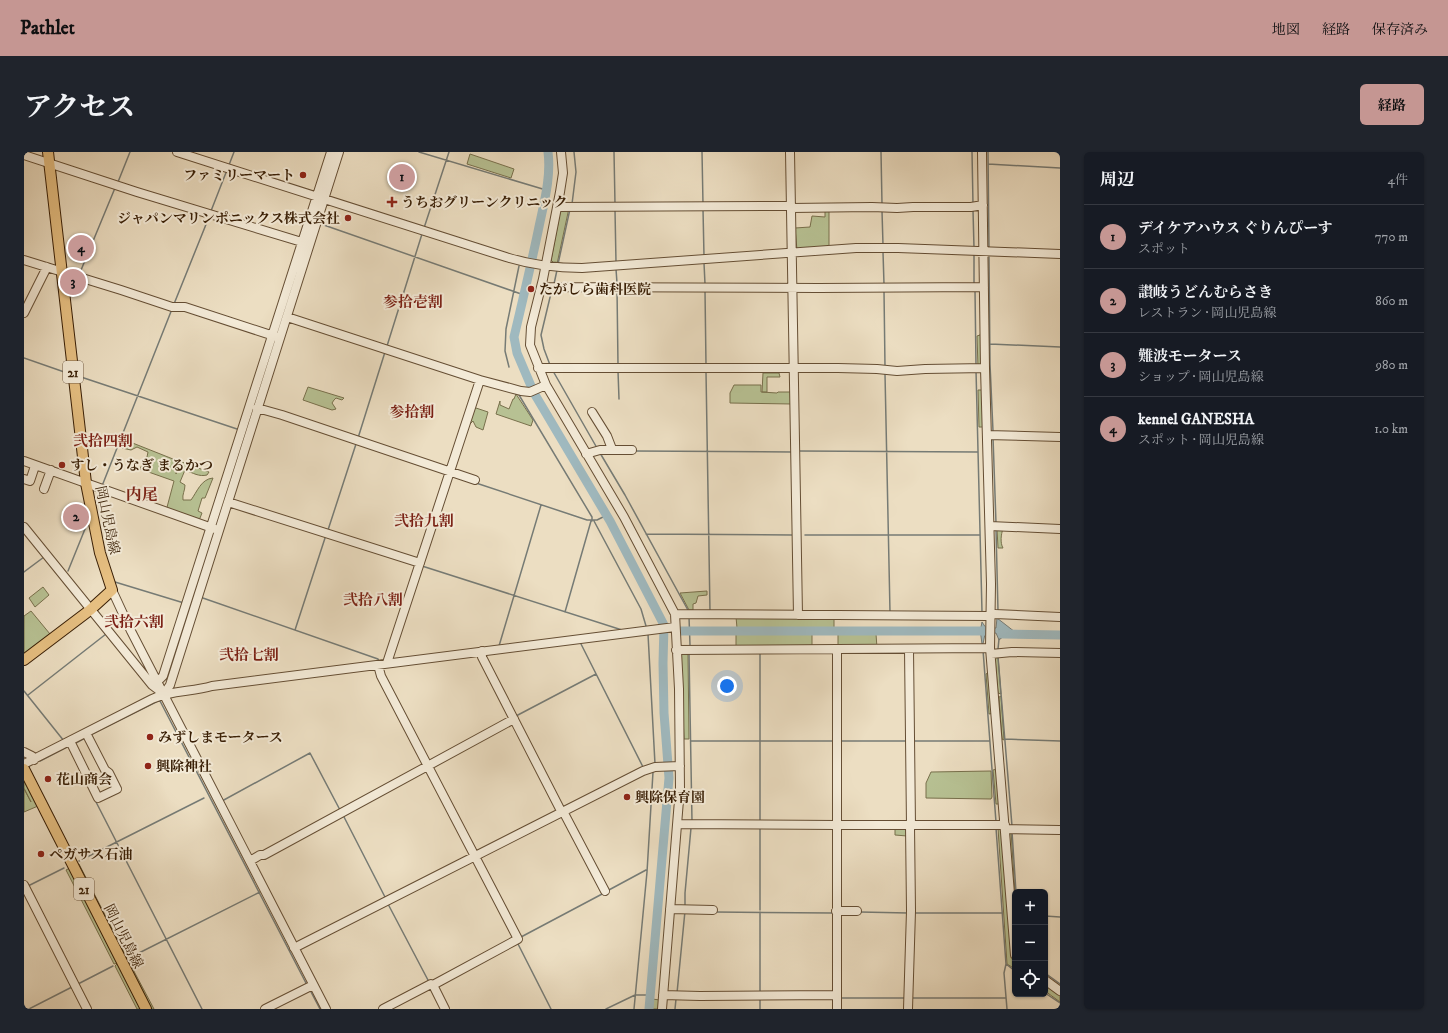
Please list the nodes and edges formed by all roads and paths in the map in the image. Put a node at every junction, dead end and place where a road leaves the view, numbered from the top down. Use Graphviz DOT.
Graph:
graph roads {
  1 [pos="48,152"];
  2 [pos="177,152"];
  3 [pos="330,152"];
  4 [pos="339,152"];
  5 [pos="561,152"];
  6 [pos="790,152"];
  7 [pos="982,152"];
  8 [pos="25,155"];
  9 [pos="49,163"];
  10 [pos="319,198"];
  11 [pos="977,206"];
  12 [pos="557,207"];
  13 [pos="791,207"];
  14 [pos="303,244"];
  15 [pos="984,251"];
  16 [pos="792,253"];
  17 [pos="1060,254"];
  18 [pos="24,260"];
  19 [pos="546,266"];
  20 [pos="47,267"];
  21 [pos="62,272"];
  22 [pos="541,287"];
  23 [pos="792,287"];
  24 [pos="978,287"];
  25 [pos="24,313"];
  26 [pos="287,317"];
  27 [pos="275,336"];
  28 [pos="538,368"];
  29 [pos="979,368"];
  30 [pos="794,369"];
  31 [pos="480,380"];
  32 [pos="546,385"];
  33 [pos="257,408"];
  34 [pos="592,412"];
  35 [pos="991,435"];
  36 [pos="1060,437"];
  37 [pos="612,450"];
  38 [pos="632,450"];
  39 [pos="586,454"];
  40 [pos="24,461"];
  41 [pos="235,463"];
  42 [pos="35,467"];
  43 [pos="50,472"];
  44 [pos="450,473"];
  45 [pos="24,479"];
  46 [pos="475,480"];
  47 [pos="229,481"];
  48 [pos="86,483"];
  49 [pos="44,489"];
  50 [pos="228,502"];
  51 [pos="24,527"];
  52 [pos="994,527"];
  53 [pos="1060,529"];
  54 [pos="212,530"];
  55 [pos="420,564"];
  56 [pos="112,590"];
  57 [pos="89,610"];
  58 [pos="798,613"];
  59 [pos="675,614"];
  60 [pos="985,615"];
  61 [pos="1060,617"];
  62 [pos="674,627"];
  63 [pos="676,650"];
  64 [pos="909,650"];
  65 [pos="837,651"];
  66 [pos="991,651"];
  67 [pos="1060,653"];
  68 [pos="482,654"];
  69 [pos="24,660"];
  70 [pos="387,663"];
  71 [pos="378,667"];
  72 [pos="160,679"];
  73 [pos="164,694"];
  74 [pos="513,718"];
  75 [pos="87,735"];
  76 [pos="71,743"];
  77 [pos="24,752"];
  78 [pos="34,760"];
  79 [pos="24,764"];
  80 [pos="428,766"];
  81 [pos="680,766"];
  82 [pos="24,769"];
  83 [pos="562,811"];
  84 [pos="678,824"];
  85 [pos="836,825"];
  86 [pos="909,826"];
  87 [pos="1004,827"];
  88 [pos="1060,830"];
  89 [pos="475,855"];
  90 [pos="250,861"];
  91 [pos="25,888"];
  92 [pos="605,891"];
  93 [pos="670,909"];
  94 [pos="713,910"];
  95 [pos="836,911"];
  96 [pos="857,911"];
  97 [pos="1012,925"];
  98 [pos="294,948"];
  99 [pos="1048,982"];
  100 [pos="433,985"];
  101 [pos="310,986"];
  102 [pos="1060,991"];
  103 [pos="663,995"];
  104 [pos="837,995"];
  105 [pos="87,1009"];
  106 [pos="146,1009"];
  107 [pos="265,1009"];
  108 [pos="326,1009"];
  109 [pos="383,1009"];
  110 [pos="445,1009"];
  111 [pos="662,1009"];
  112 [pos="837,1009"];
  113 [pos="908,1009"];
  1 -- 9 [label="main road, 岡山児島線 / 21"];
  2 -- 10 [label="street"];
  3 -- 10 [label="street"];
  4 -- 10 [label="street"];
  5 -- 12 [label="street"];
  6 -- 13 [label="street"];
  7 -- 11 [label="street"];
  8 -- 9 [label="street"];
  9 -- 14 [label="street"];
  9 -- 21 [label="main road, 岡山児島線 / 21"];
  10 -- 14 [label="street"];
  10 -- 19 [label="street"];
  11 -- 13 [label="street"];
  11 -- 15 [label="street"];
  12 -- 13 [label="street"];
  12 -- 19 [label="street"];
  13 -- 16 [label="street"];
  14 -- 26 [label="street"];
  14 -- 27 [label="street"];
  15 -- 16 [label="street"];
  15 -- 17 [label="street"];
  15 -- 24 [label="street"];
  16 -- 19 [label="street"];
  16 -- 23 [label="street"];
  18 -- 20 [label="street"];
  19 -- 22 [label="street"];
  20 -- 21 [label="street"];
  20 -- 25 [label="street"];
  21 -- 27 [label="street"];
  21 -- 48 [label="main road, 岡山児島線 / 21"];
  22 -- 23 [label="street"];
  22 -- 28 [label="street"];
  23 -- 24 [label="street"];
  23 -- 30 [label="street"];
  24 -- 29 [label="street"];
  26 -- 27 [label="street"];
  26 -- 31 [label="street"];
  27 -- 33 [label="street"];
  27 -- 41 [label="street"];
  28 -- 30 [label="street"];
  28 -- 32 [label="street"];
  29 -- 30 [label="street"];
  29 -- 35 [label="street"];
  30 -- 58 [label="street"];
  31 -- 32 [label="street"];
  31 -- 44 [label="street"];
  32 -- 39 [label="street"];
  33 -- 41 [label="street"];
  33 -- 44 [label="street"];
  34 -- 37 [label="street"];
  35 -- 36 [label="street"];
  35 -- 52 [label="street"];
  37 -- 38 [label="street"];
  37 -- 39 [label="street"];
  39 -- 59 [label="street"];
  40 -- 43 [label="street"];
  41 -- 47 [label="street"];
  42 -- 45 [label="street"];
  43 -- 48 [label="street"];
  43 -- 49 [label="street"];
  44 -- 46 [label="street"];
  44 -- 55 [label="street"];
  47 -- 50 [label="street"];
  47 -- 54 [label="street"];
  48 -- 54 [label="street"];
  48 -- 56 [label="main road, 岡山児島線 / 21"];
  50 -- 54 [label="street"];
  50 -- 55 [label="street"];
  51 -- 57 [label="street"];
  52 -- 53 [label="street"];
  52 -- 60 [label="street"];
  54 -- 72 [label="street"];
  54 -- 73 [label="street"];
  55 -- 70 [label="street"];
  56 -- 57 [label="main road"];
  56 -- 73 [label="street"];
  57 -- 69 [label="main road"];
  57 -- 73 [label="street"];
  58 -- 59 [label="street"];
  58 -- 60 [label="street"];
  59 -- 62 [label="street"];
  60 -- 61 [label="street"];
  60 -- 66 [label="street"];
  62 -- 63 [label="street"];
  62 -- 68 [label="street"];
  63 -- 65 [label="street"];
  63 -- 81 [label="street"];
  64 -- 65 [label="street"];
  64 -- 66 [label="street"];
  64 -- 86 [label="street"];
  65 -- 85 [label="street"];
  66 -- 67 [label="street"];
  66 -- 87 [label="street"];
  68 -- 70 [label="street"];
  68 -- 74 [label="street"];
  70 -- 71 [label="street"];
  71 -- 73 [label="street"];
  71 -- 80 [label="street"];
  73 -- 75 [label="street"];
  73 -- 90 [label="street"];
  74 -- 80 [label="street"];
  74 -- 83 [label="street"];
  75 -- 76 [label="street"];
  75 -- 76 [label="street"];
  76 -- 78 [label="street"];
  77 -- 78 [label="street"];
  78 -- 79 [label="street"];
  80 -- 89 [label="street"];
  80 -- 90 [label="street"];
  81 -- 83 [label="street"];
  81 -- 84 [label="street"];
  82 -- 106 [label="main road, 岡山児島線 / 21"];
  83 -- 89 [label="street"];
  83 -- 92 [label="street"];
  84 -- 85 [label="street"];
  84 -- 93 [label="street"];
  85 -- 86 [label="street"];
  85 -- 95 [label="street"];
  86 -- 87 [label="street"];
  86 -- 113 [label="street"];
  87 -- 88 [label="street"];
  87 -- 97 [label="street"];
  89 -- 98 [label="street"];
  89 -- 100 [label="street"];
  90 -- 98 [label="street"];
  91 -- 105 [label="street"];
  93 -- 94 [label="street"];
  93 -- 103 [label="street"];
  95 -- 96 [label="street"];
  95 -- 104 [label="street"];
  98 -- 101 [label="street"];
  99 -- 102 [label="street"];
  100 -- 109 [label="street"];
  100 -- 110 [label="street"];
  101 -- 107 [label="street"];
  101 -- 108 [label="street"];
  103 -- 104 [label="street"];
  103 -- 111 [label="street"];
  104 -- 112 [label="street"];
}
